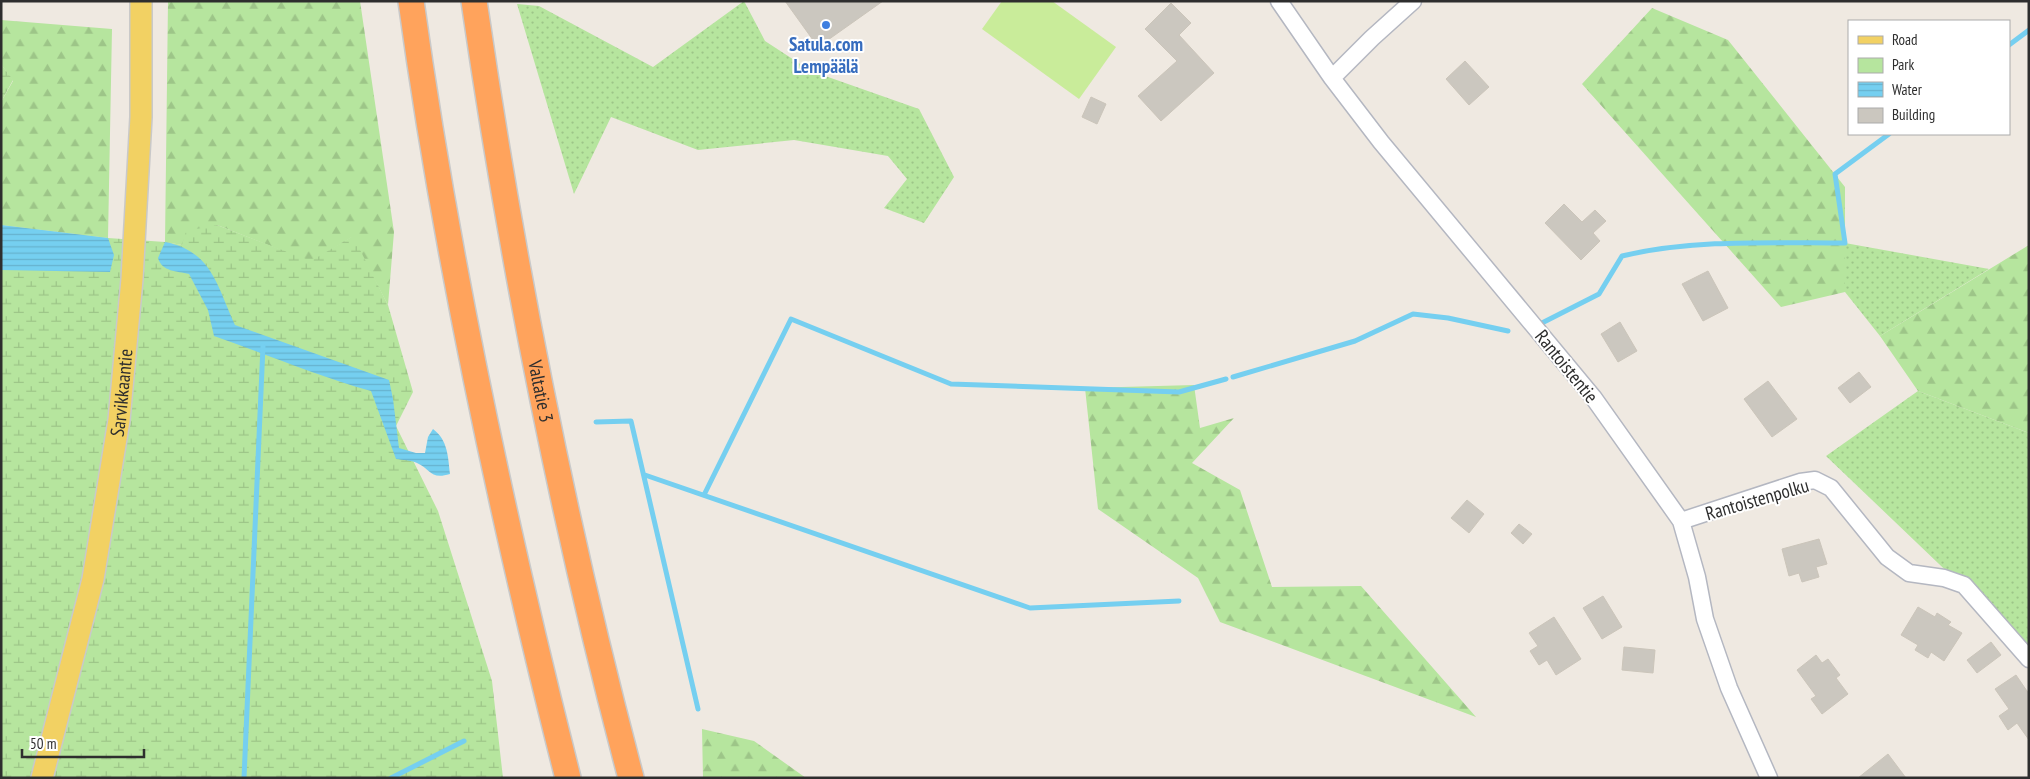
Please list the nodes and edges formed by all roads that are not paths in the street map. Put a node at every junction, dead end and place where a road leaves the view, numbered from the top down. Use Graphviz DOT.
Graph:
graph roads {
  1 [pos="141,1"];
  2 [pos="411,1"];
  3 [pos="474,1"];
  4 [pos="1279,1"];
  5 [pos="1413,1"];
  6 [pos="1332,78"];
  7 [pos="1681,521"];
  8 [pos="2029,659"];
  9 [pos="42,778"];
  10 [pos="568,778"];
  11 [pos="630,778"];
  12 [pos="1769,778"];
  1 -- 9 [label="main road, Sarvikkaantie"];
  2 -- 10 [label="highway"];
  3 -- 11 [label="highway, Valtatie 3"];
  4 -- 6 [label="street, Rantoistentie"];
  5 -- 6 [label="street"];
  6 -- 7 [label="street, Rantoistentie"];
  7 -- 8 [label="street, Rantoistenpolku"];
  7 -- 12 [label="street, Rantoistentie"];
}
